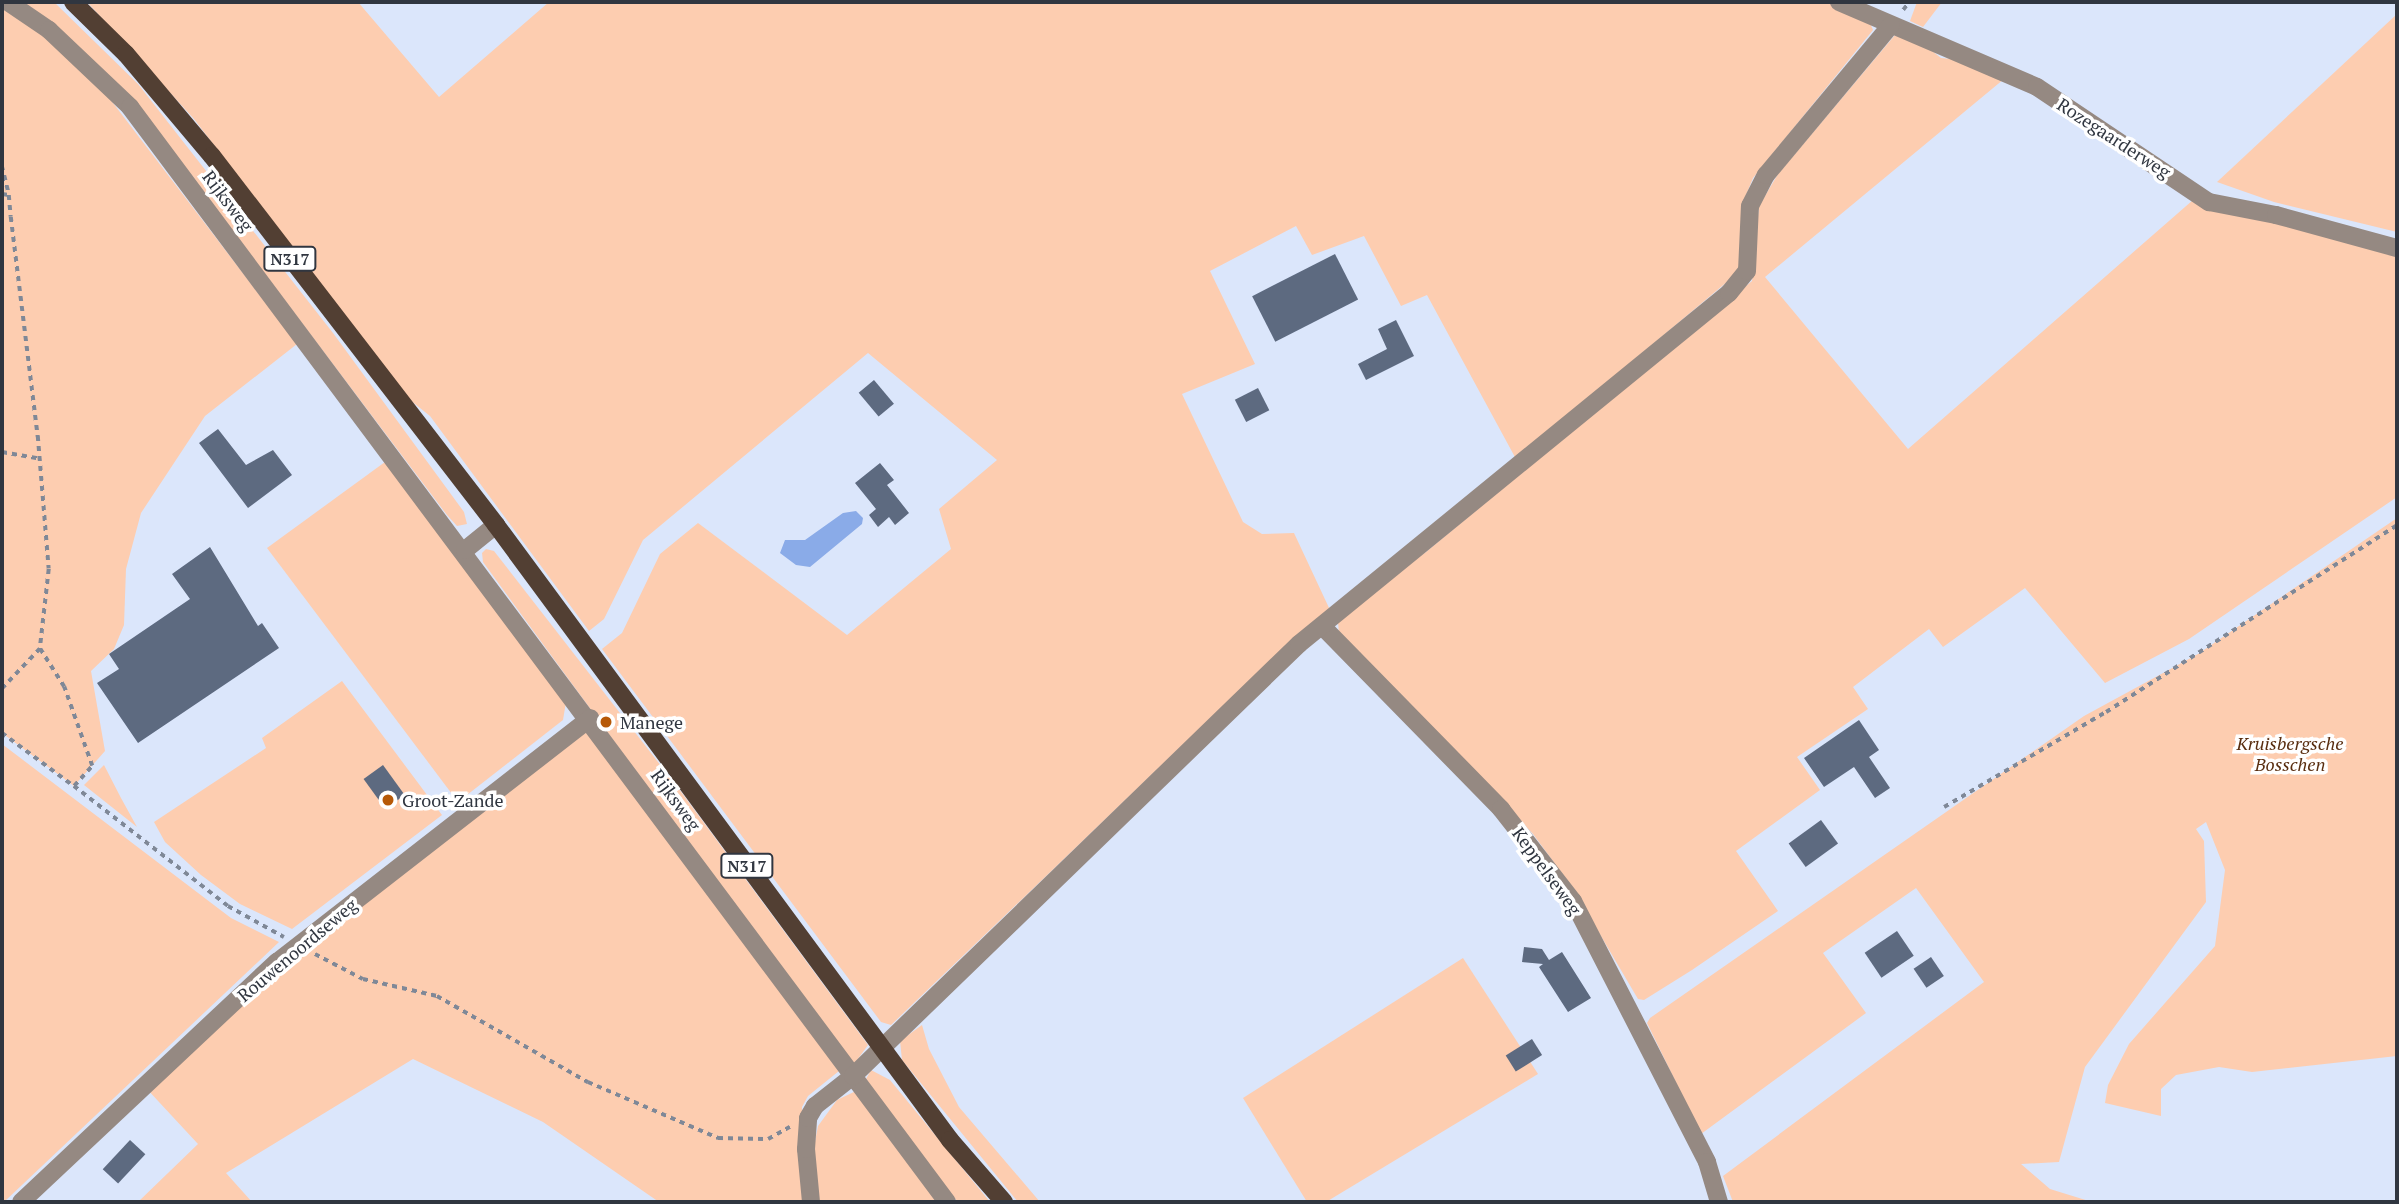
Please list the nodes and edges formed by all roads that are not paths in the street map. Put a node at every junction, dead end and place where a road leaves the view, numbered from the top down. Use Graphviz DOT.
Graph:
graph roads {
  1 [pos="8,2"];
  2 [pos="73,2"];
  3 [pos="1839,2"];
  4 [pos="1891,25"];
  5 [pos="2397,248"];
  6 [pos="496,525"];
  7 [pos="465,550"];
  8 [pos="1322,627"];
  9 [pos="590,718"];
  10 [pos="881,1049"];
  11 [pos="853,1076"];
  12 [pos="21,1202"];
  13 [pos="811,1202"];
  14 [pos="947,1202"];
  15 [pos="1004,1202"];
  16 [pos="1719,1202"];
  1 -- 7 [label="street, Rijksweg"];
  2 -- 6 [label="main road, Rijksweg / N317"];
  3 -- 4 [label="street, Rozegaarderweg"];
  4 -- 5 [label="street, Rozegaarderweg"];
  4 -- 8 [label="street"];
  6 -- 7 [label="street"];
  6 -- 10 [label="main road, Rijksweg / N317"];
  7 -- 9 [label="street, Rijksweg"];
  8 -- 10 [label="street"];
  8 -- 16 [label="street, Keppelseweg"];
  9 -- 11 [label="street, Rijksweg"];
  9 -- 12 [label="street, Rouwenoordseweg"];
  10 -- 11 [label="street"];
  10 -- 15 [label="main road, Rijksweg / N317"];
  11 -- 13 [label="street"];
  11 -- 14 [label="street, Rijksweg"];
}
